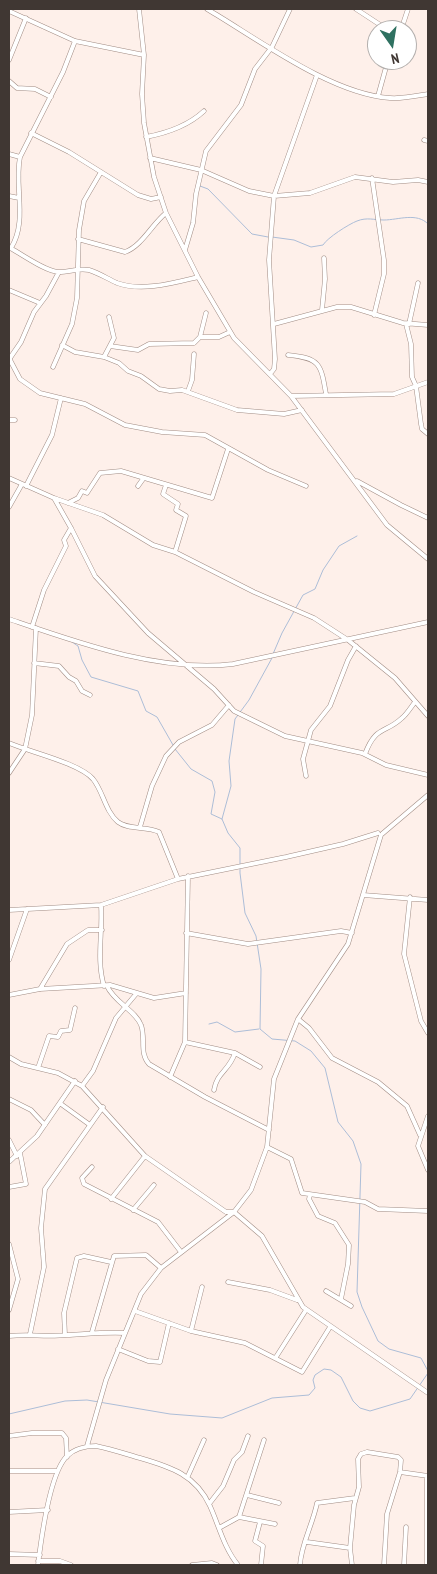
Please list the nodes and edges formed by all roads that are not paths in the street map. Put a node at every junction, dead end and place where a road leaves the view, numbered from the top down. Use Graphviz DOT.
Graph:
graph roads {
  1 [pos="139,9"];
  2 [pos="207,9"];
  3 [pos="290,9"];
  4 [pos="356,9"];
  5 [pos="9,11"];
  6 [pos="26,18"];
  7 [pos="373,20"];
  8 [pos="76,42"];
  9 [pos="272,47"];
  10 [pos="144,55"];
  11 [pos="9,60"];
  12 [pos="385,70"];
  13 [pos="317,75"];
  14 [pos="10,83"];
  15 [pos="9,90"];
  16 [pos="428,94"];
  17 [pos="378,96"];
  18 [pos="51,97"];
  19 [pos="204,111"];
  20 [pos="31,133"];
  21 [pos="146,137"];
  22 [pos="9,154"];
  23 [pos="20,158"];
  24 [pos="150,158"];
  25 [pos="201,170"];
  26 [pos="101,172"];
  27 [pos="372,178"];
  28 [pos="428,182"];
  29 [pos="9,196"];
  30 [pos="274,196"];
  31 [pos="161,197"];
  32 [pos="19,198"];
  33 [pos="166,213"];
  34 [pos="78,239"];
  35 [pos="10,247"];
  36 [pos="184,250"];
  37 [pos="324,258"];
  38 [pos="78,268"];
  39 [pos="59,272"];
  40 [pos="198,277"];
  41 [pos="418,283"];
  42 [pos="9,290"];
  43 [pos="40,302"];
  44 [pos="322,310"];
  45 [pos="206,313"];
  46 [pos="374,315"];
  47 [pos="109,317"];
  48 [pos="274,324"];
  49 [pos="408,324"];
  50 [pos="428,325"];
  51 [pos="230,332"];
  52 [pos="200,337"];
  53 [pos="62,345"];
  54 [pos="110,346"];
  55 [pos="194,354"];
  56 [pos="288,355"];
  57 [pos="104,357"];
  58 [pos="9,358"];
  59 [pos="53,367"];
  60 [pos="270,374"];
  61 [pos="428,382"];
  62 [pos="416,386"];
  63 [pos="188,391"];
  64 [pos="326,394"];
  65 [pos="291,396"];
  66 [pos="61,398"];
  67 [pos="302,410"];
  68 [pos="9,420"];
  69 [pos="15,420"];
  70 [pos="428,434"];
  71 [pos="228,449"];
  72 [pos="9,478"];
  73 [pos="143,479"];
  74 [pos="355,480"];
  75 [pos="24,485"];
  76 [pos="166,485"];
  77 [pos="138,486"];
  78 [pos="306,486"];
  79 [pos="54,498"];
  80 [pos="68,503"];
  81 [pos="9,507"];
  82 [pos="428,518"];
  83 [pos="72,528"];
  84 [pos="175,552"];
  85 [pos="428,559"];
  86 [pos="9,619"];
  87 [pos="428,622"];
  88 [pos="34,628"];
  89 [pos="348,640"];
  90 [pos="356,646"];
  91 [pos="34,663"];
  92 [pos="185,664"];
  93 [pos="90,695"];
  94 [pos="415,702"];
  95 [pos="229,705"];
  96 [pos="428,716"];
  97 [pos="308,742"];
  98 [pos="9,743"];
  99 [pos="25,749"];
  100 [pos="364,754"];
  101 [pos="9,772"];
  102 [pos="428,775"];
  103 [pos="306,776"];
  104 [pos="428,795"];
  105 [pos="140,827"];
  106 [pos="379,835"];
  107 [pos="188,876"];
  108 [pos="178,878"];
  109 [pos="363,895"];
  110 [pos="410,897"];
  111 [pos="428,900"];
  112 [pos="100,905"];
  113 [pos="27,909"];
  114 [pos="9,910"];
  115 [pos="102,930"];
  116 [pos="186,933"];
  117 [pos="352,933"];
  118 [pos="9,960"];
  119 [pos="106,986"];
  120 [pos="40,989"];
  121 [pos="186,993"];
  122 [pos="136,994"];
  123 [pos="9,995"];
  124 [pos="124,1007"];
  125 [pos="75,1008"];
  126 [pos="298,1018"];
  127 [pos="428,1033"];
  128 [pos="185,1042"];
  129 [pos="235,1052"];
  130 [pos="9,1057"];
  131 [pos="260,1067"];
  132 [pos="38,1068"];
  133 [pos="170,1077"];
  134 [pos="75,1081"];
  135 [pos="82,1086"];
  136 [pos="214,1090"];
  137 [pos="9,1098"];
  138 [pos="61,1104"];
  139 [pos="103,1107"];
  140 [pos="428,1116"];
  141 [pos="45,1125"];
  142 [pos="90,1125"];
  143 [pos="269,1130"];
  144 [pos="420,1135"];
  145 [pos="9,1140"];
  146 [pos="267,1147"];
  147 [pos="19,1155"];
  148 [pos="145,1156"];
  149 [pos="9,1162"];
  150 [pos="92,1167"];
  151 [pos="428,1170"];
  152 [pos="154,1185"];
  153 [pos="9,1187"];
  154 [pos="310,1195"];
  155 [pos="111,1199"];
  156 [pos="133,1210"];
  157 [pos="428,1211"];
  158 [pos="234,1212"];
  159 [pos="9,1244"];
  160 [pos="181,1252"];
  161 [pos="111,1262"];
  162 [pos="161,1268"];
  163 [pos="228,1282"];
  164 [pos="202,1287"];
  165 [pos="326,1291"];
  166 [pos="297,1300"];
  167 [pos="341,1300"];
  168 [pos="351,1306"];
  169 [pos="9,1310"];
  170 [pos="306,1310"];
  171 [pos="135,1312"];
  172 [pos="169,1324"];
  173 [pos="330,1327"];
  174 [pos="191,1330"];
  175 [pos="92,1332"];
  176 [pos="125,1333"];
  177 [pos="30,1334"];
  178 [pos="9,1336"];
  179 [pos="65,1336"];
  180 [pos="118,1349"];
  181 [pos="276,1356"];
  182 [pos="428,1393"];
  183 [pos="9,1436"];
  184 [pos="248,1436"];
  185 [pos="204,1440"];
  186 [pos="264,1440"];
  187 [pos="87,1446"];
  188 [pos="67,1457"];
  189 [pos="57,1470"];
  190 [pos="9,1471"];
  191 [pos="400,1472"];
  192 [pos="188,1476"];
  193 [pos="428,1476"];
  194 [pos="247,1495"];
  195 [pos="355,1498"];
  196 [pos="279,1503"];
  197 [pos="209,1504"];
  198 [pos="48,1510"];
  199 [pos="9,1512"];
  200 [pos="239,1517"];
  201 [pos="260,1522"];
  202 [pos="275,1524"];
  203 [pos="406,1527"];
  204 [pos="218,1528"];
  205 [pos="307,1542"];
  206 [pos="350,1548"];
  207 [pos="9,1554"];
  208 [pos="40,1556"];
  209 [pos="38,1563"];
  210 [pos="211,1564"];
  211 [pos="71,1565"];
  212 [pos="192,1565"];
  213 [pos="217,1565"];
  214 [pos="238,1565"];
  215 [pos="261,1565"];
  216 [pos="300,1565"];
  217 [pos="352,1565"];
  218 [pos="384,1565"];
  219 [pos="404,1565"];
  220 [pos="427,1565"];
  1 -- 10 [label="street"];
  2 -- 9 [label="street"];
  3 -- 9 [label="street"];
  4 -- 7 [label="street"];
  5 -- 6 [label="street"];
  6 -- 8 [label="street"];
  6 -- 11 [label="street"];
  8 -- 10 [label="street"];
  8 -- 18 [label="street"];
  9 -- 13 [label="street"];
  9 -- 25 [label="street"];
  10 -- 21 [label="street"];
  12 -- 17 [label="street"];
  13 -- 17 [label="street"];
  13 -- 30 [label="street"];
  14 -- 15 [label="street"];
  14 -- 18 [label="street"];
  16 -- 17 [label="street"];
  18 -- 20 [label="street"];
  19 -- 21 [label="street"];
  20 -- 23 [label="street"];
  20 -- 26 [label="street"];
  21 -- 24 [label="street"];
  22 -- 23 [label="street"];
  23 -- 32 [label="street"];
  24 -- 25 [label="street"];
  24 -- 31 [label="street"];
  25 -- 30 [label="street"];
  25 -- 36 [label="street"];
  26 -- 31 [label="street"];
  26 -- 34 [label="street"];
  27 -- 28 [label="street"];
  27 -- 30 [label="street"];
  27 -- 46 [label="street"];
  29 -- 32 [label="street"];
  30 -- 48 [label="street"];
  31 -- 33 [label="street"];
  32 -- 35 [label="street"];
  33 -- 34 [label="street"];
  33 -- 36 [label="street"];
  34 -- 38 [label="street"];
  35 -- 39 [label="street"];
  36 -- 40 [label="street"];
  37 -- 44 [label="street"];
  38 -- 39 [label="street"];
  38 -- 40 [label="street"];
  38 -- 53 [label="street"];
  39 -- 43 [label="street"];
  40 -- 51 [label="street"];
  41 -- 49 [label="street"];
  42 -- 43 [label="street"];
  43 -- 58 [label="street"];
  44 -- 46 [label="street"];
  44 -- 48 [label="street"];
  45 -- 52 [label="street"];
  46 -- 49 [label="street"];
  47 -- 54 [label="street"];
  48 -- 60 [label="street"];
  49 -- 50 [label="street"];
  49 -- 62 [label="street"];
  51 -- 52 [label="street"];
  51 -- 60 [label="street"];
  52 -- 54 [label="street"];
  53 -- 57 [label="street"];
  53 -- 59 [label="street"];
  54 -- 57 [label="street"];
  55 -- 63 [label="street"];
  56 -- 64 [label="street"];
  57 -- 63 [label="street"];
  58 -- 66 [label="street"];
  60 -- 65 [label="street"];
  61 -- 62 [label="street"];
  62 -- 64 [label="street"];
  62 -- 70 [label="street"];
  63 -- 67 [label="street"];
  64 -- 65 [label="street"];
  65 -- 67 [label="street"];
  66 -- 71 [label="street"];
  66 -- 75 [label="street"];
  67 -- 74 [label="street"];
  68 -- 69 [label="street"];
  71 -- 76 [label="street"];
  71 -- 78 [label="street"];
  72 -- 75 [label="street"];
  73 -- 76 [label="street"];
  73 -- 77 [label="street"];
  73 -- 80 [label="street"];
  74 -- 82 [label="street"];
  74 -- 85 [label="street"];
  75 -- 79 [label="street"];
  75 -- 81 [label="street"];
  76 -- 84 [label="street"];
  79 -- 80 [label="street"];
  79 -- 83 [label="street"];
  80 -- 84 [label="street"];
  83 -- 88 [label="street"];
  83 -- 92 [label="street"];
  84 -- 89 [label="street"];
  86 -- 88 [label="street"];
  87 -- 89 [label="street"];
  88 -- 91 [label="street"];
  88 -- 92 [label="street"];
  89 -- 90 [label="street"];
  89 -- 92 [label="street"];
  90 -- 94 [label="street"];
  90 -- 97 [label="street"];
  91 -- 93 [label="street"];
  91 -- 99 [label="street"];
  92 -- 95 [label="street"];
  94 -- 96 [label="street"];
  94 -- 100 [label="street"];
  95 -- 97 [label="street"];
  95 -- 105 [label="street"];
  97 -- 100 [label="street"];
  97 -- 103 [label="street"];
  98 -- 99 [label="street"];
  99 -- 101 [label="street"];
  99 -- 105 [label="street"];
  100 -- 102 [label="street"];
  104 -- 106 [label="street"];
  105 -- 108 [label="street"];
  106 -- 107 [label="street"];
  106 -- 109 [label="street"];
  107 -- 108 [label="street"];
  107 -- 116 [label="street"];
  108 -- 112 [label="street"];
  109 -- 110 [label="street"];
  109 -- 117 [label="street"];
  110 -- 111 [label="street"];
  110 -- 127 [label="street"];
  112 -- 113 [label="street"];
  112 -- 115 [label="street"];
  113 -- 114 [label="street"];
  113 -- 118 [label="street"];
  115 -- 119 [label="street"];
  115 -- 120 [label="street"];
  116 -- 117 [label="street"];
  116 -- 121 [label="street"];
  117 -- 126 [label="street"];
  119 -- 120 [label="street"];
  119 -- 122 [label="street"];
  119 -- 124 [label="street"];
  120 -- 123 [label="street"];
  121 -- 122 [label="street"];
  121 -- 128 [label="street"];
  122 -- 124 [label="street"];
  124 -- 133 [label="street"];
  124 -- 135 [label="street"];
  125 -- 132 [label="street"];
  126 -- 143 [label="street"];
  126 -- 144 [label="street"];
  128 -- 129 [label="street"];
  128 -- 133 [label="street"];
  129 -- 131 [label="street"];
  129 -- 136 [label="street"];
  130 -- 132 [label="street"];
  132 -- 134 [label="street"];
  133 -- 143 [label="street"];
  134 -- 135 [label="street"];
  134 -- 138 [label="street"];
  135 -- 139 [label="street"];
  137 -- 141 [label="street"];
  138 -- 141 [label="street"];
  138 -- 142 [label="street"];
  139 -- 142 [label="street"];
  139 -- 148 [label="street"];
  140 -- 144 [label="street"];
  141 -- 147 [label="street"];
  142 -- 177 [label="street"];
  143 -- 146 [label="street"];
  144 -- 151 [label="street"];
  145 -- 147 [label="street"];
  146 -- 154 [label="street"];
  146 -- 158 [label="street"];
  147 -- 149 [label="street"];
  147 -- 153 [label="street"];
  148 -- 155 [label="street"];
  148 -- 158 [label="street"];
  150 -- 155 [label="street"];
  152 -- 156 [label="street"];
  154 -- 157 [label="street"];
  154 -- 167 [label="street"];
  155 -- 156 [label="street"];
  156 -- 160 [label="street"];
  158 -- 160 [label="street"];
  158 -- 166 [label="street"];
  159 -- 169 [label="street"];
  160 -- 162 [label="street"];
  161 -- 162 [label="street"];
  161 -- 175 [label="street"];
  161 -- 179 [label="street"];
  162 -- 171 [label="street"];
  163 -- 166 [label="street"];
  164 -- 174 [label="street"];
  165 -- 167 [label="street"];
  166 -- 170 [label="street"];
  167 -- 168 [label="street"];
  170 -- 173 [label="street"];
  170 -- 181 [label="street"];
  171 -- 172 [label="street"];
  171 -- 176 [label="street"];
  172 -- 174 [label="street"];
  172 -- 180 [label="street"];
  173 -- 181 [label="street"];
  173 -- 182 [label="street"];
  174 -- 181 [label="street"];
  175 -- 176 [label="street"];
  175 -- 179 [label="street"];
  176 -- 180 [label="street"];
  177 -- 178 [label="street"];
  177 -- 179 [label="street"];
  180 -- 187 [label="street"];
  183 -- 188 [label="street"];
  184 -- 197 [label="street"];
  185 -- 192 [label="street"];
  186 -- 194 [label="street"];
  187 -- 188 [label="street"];
  187 -- 192 [label="street"];
  188 -- 189 [label="street"];
  189 -- 190 [label="street"];
  189 -- 198 [label="street"];
  191 -- 193 [label="street"];
  191 -- 195 [label="street"];
  191 -- 218 [label="street"];
  192 -- 197 [label="street"];
  193 -- 220 [label="street"];
  194 -- 196 [label="street"];
  194 -- 200 [label="street"];
  195 -- 205 [label="street"];
  195 -- 206 [label="street"];
  197 -- 204 [label="street"];
  198 -- 199 [label="street"];
  198 -- 208 [label="street"];
  200 -- 201 [label="street"];
  200 -- 204 [label="street"];
  201 -- 202 [label="street"];
  201 -- 215 [label="street"];
  203 -- 219 [label="street"];
  204 -- 214 [label="street"];
  205 -- 206 [label="street"];
  205 -- 216 [label="street"];
  206 -- 217 [label="street"];
  207 -- 208 [label="street"];
  208 -- 209 [label="street"];
  209 -- 211 [label="street"];
  210 -- 212 [label="street"];
  210 -- 213 [label="street"];
}
